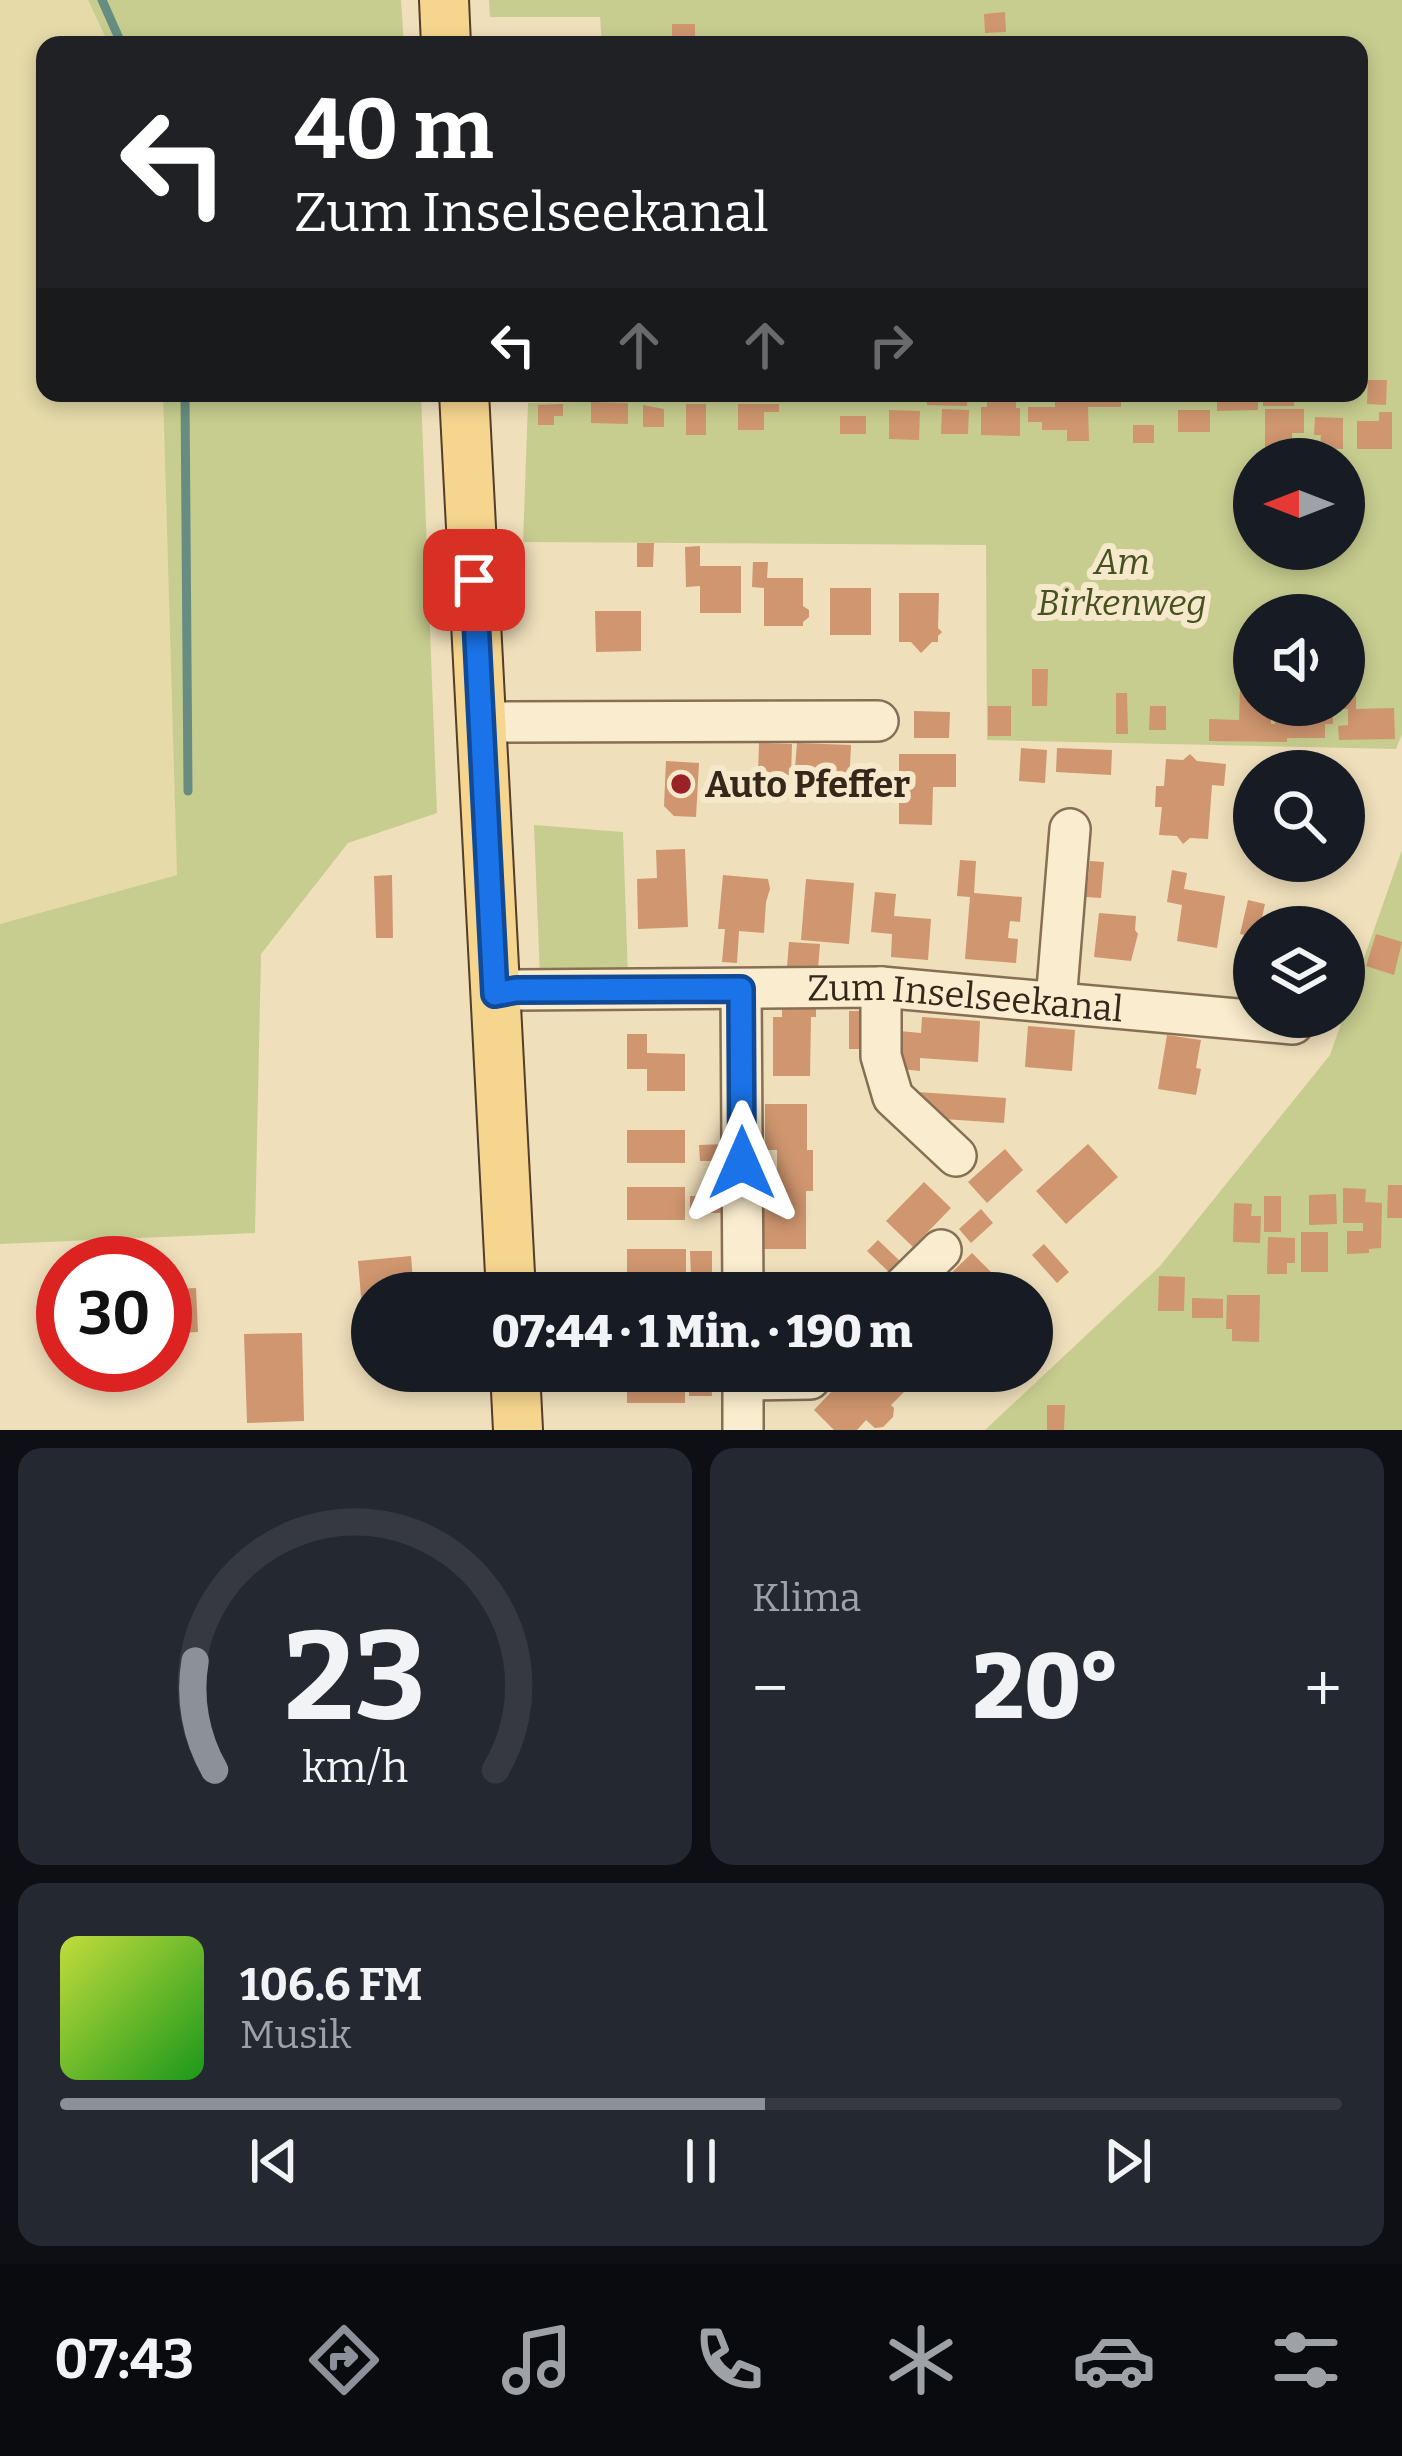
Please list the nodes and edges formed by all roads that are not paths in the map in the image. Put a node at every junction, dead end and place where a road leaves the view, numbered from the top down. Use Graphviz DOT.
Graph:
graph roads {
  1 [pos="444,0"];
  2 [pos="446,36"];
  3 [pos="464,402"];
  4 [pos="878,721"];
  5 [pos="481,722"];
  6 [pos="1070,830"];
  7 [pos="881,987"];
  8 [pos="741,989"];
  9 [pos="495,994"];
  10 [pos="1056,1002"];
  11 [pos="1233,1018"];
  12 [pos="956,1156"];
  13 [pos="941,1250"];
  14 [pos="510,1272"];
  15 [pos="742,1272"];
  16 [pos="918,1272"];
  17 [pos="516,1392"];
  18 [pos="743,1392"];
  19 [pos="518,1430"];
  20 [pos="743,1430"];
  1 -- 2 [label="main road"];
  3 -- 5 [label="main road"];
  4 -- 5 [label="street"];
  5 -- 9 [label="main road"];
  6 -- 10 [label="street"];
  7 -- 8 [label="street, Zum Inselseekanal"];
  7 -- 10 [label="street, Zum Inselseekanal"];
  7 -- 12 [label="street"];
  8 -- 9 [label="street, Zum Inselseekanal"];
  8 -- 15 [label="street"];
  9 -- 14 [label="main road"];
  10 -- 11 [label="street, Zum Inselseekanal"];
  13 -- 16 [label="street"];
  17 -- 19 [label="main road"];
  18 -- 20 [label="street"];
}
